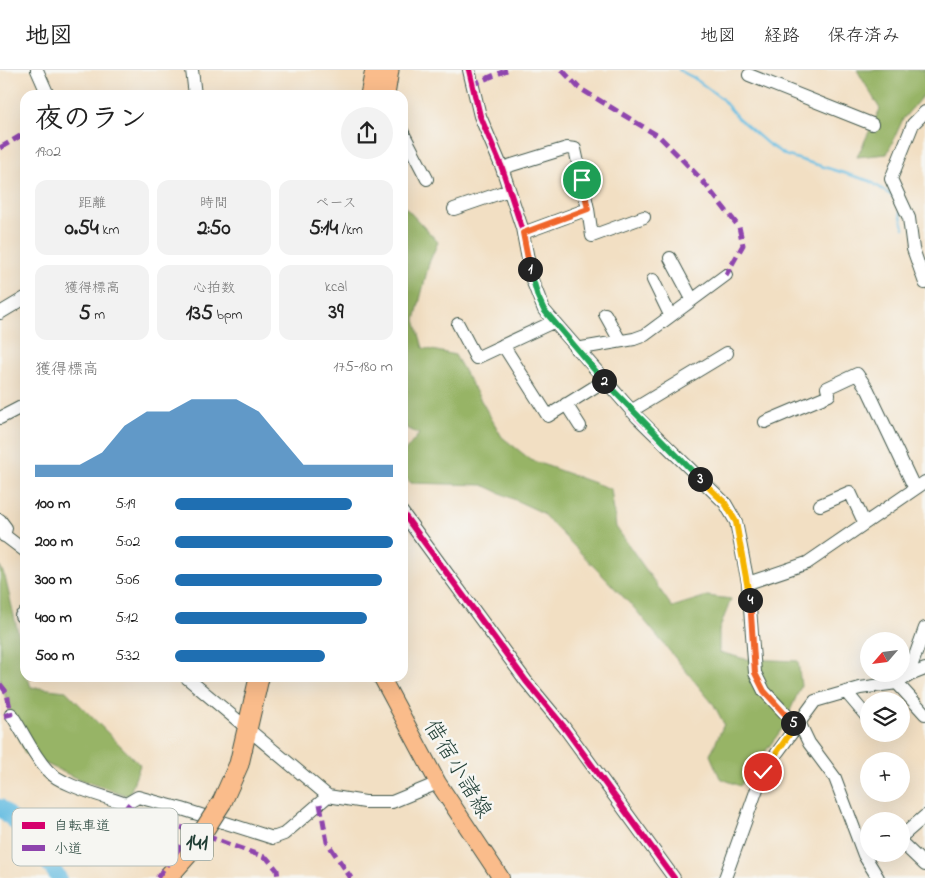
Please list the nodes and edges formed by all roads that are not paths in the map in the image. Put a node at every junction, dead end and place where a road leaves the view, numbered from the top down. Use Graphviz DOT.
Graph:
graph roads {
  1 [pos="37,70"];
  2 [pos="192,70"];
  3 [pos="375,70"];
  4 [pos="390,70"];
  5 [pos="469,70"];
  6 [pos="749,72"];
  7 [pos="46,90"];
  8 [pos="194,90"];
  9 [pos="371,90"];
  10 [pos="385,90"];
  11 [pos="925,112"];
  12 [pos="872,124"];
  13 [pos="408,143"];
  14 [pos="502,168"];
  15 [pos="427,179"];
  16 [pos="509,190"];
  17 [pos="454,209"];
  18 [pos="588,209"];
  19 [pos="644,216"];
  20 [pos="523,233"];
  21 [pos="670,258"];
  22 [pos="726,275"];
  23 [pos="653,280"];
  24 [pos="925,283"];
  25 [pos="692,299"];
  26 [pos="20,301"];
  27 [pos="0,313"];
  28 [pos="605,314"];
  29 [pos="670,315"];
  30 [pos="553,322"];
  31 [pos="458,324"];
  32 [pos="620,341"];
  33 [pos="503,345"];
  34 [pos="576,349"];
  35 [pos="727,353"];
  36 [pos="604,381"];
  37 [pos="566,404"];
  38 [pos="20,408"];
  39 [pos="631,411"];
  40 [pos="0,418"];
  41 [pos="766,422"];
  42 [pos="580,426"];
  43 [pos="920,485"];
  44 [pos="820,506"];
  45 [pos="0,520"];
  46 [pos="408,520"];
  47 [pos="864,522"];
  48 [pos="2,534"];
  49 [pos="20,547"];
  50 [pos="748,583"];
  51 [pos="925,628"];
  52 [pos="925,669"];
  53 [pos="910,670"];
  54 [pos="910,675"];
  55 [pos="194,682"];
  56 [pos="249,682"];
  57 [pos="258,682"];
  58 [pos="384,682"];
  59 [pos="897,683"];
  60 [pos="846,692"];
  61 [pos="860,709"];
  62 [pos="11,714"];
  63 [pos="925,714"];
  64 [pos="249,721"];
  65 [pos="797,724"];
  66 [pos="438,784"];
  67 [pos="328,796"];
  68 [pos="925,816"];
  69 [pos="910,829"];
  70 [pos="860,838"];
  71 [pos="910,851"];
  72 [pos="870,862"];
  73 [pos="925,865"];
  74 [pos="877,877"];
  75 [pos="168,878"];
  76 [pos="501,878"];
  77 [pos="674,878"];
  78 [pos="725,878"];
  1 -- 7 [label="street"];
  2 -- 8 [label="street"];
  3 -- 9 [label="highway"];
  4 -- 10 [label="highway"];
  5 -- 14 [label="street"];
  6 -- 12 [label="street"];
  11 -- 24 [label="street"];
  13 -- 15 [label="street"];
  14 -- 16 [label="street"];
  14 -- 18 [label="street"];
  16 -- 17 [label="street"];
  16 -- 20 [label="street"];
  18 -- 19 [label="street"];
  18 -- 20 [label="street"];
  20 -- 30 [label="street"];
  21 -- 25 [label="street"];
  22 -- 25 [label="street"];
  23 -- 29 [label="street"];
  25 -- 29 [label="street"];
  26 -- 27 [label="street"];
  28 -- 32 [label="street"];
  29 -- 32 [label="street"];
  30 -- 33 [label="street"];
  30 -- 34 [label="street"];
  31 -- 33 [label="street"];
  32 -- 34 [label="street"];
  33 -- 37 [label="street"];
  34 -- 36 [label="street"];
  35 -- 39 [label="street"];
  36 -- 37 [label="street"];
  36 -- 39 [label="street"];
  37 -- 42 [label="street"];
  38 -- 40 [label="street"];
  39 -- 50 [label="street"];
  41 -- 43 [label="street"];
  43 -- 47 [label="street"];
  44 -- 47 [label="street"];
  45 -- 48 [label="street"];
  46 -- 77 [label="street"];
  47 -- 50 [label="street"];
  48 -- 49 [label="street"];
  50 -- 65 [label="street"];
  51 -- 53 [label="street"];
  52 -- 54 [label="street"];
  55 -- 64 [label="street"];
  56 -- 64 [label="highway, 141"];
  57 -- 64 [label="highway, 141"];
  58 -- 66 [label="main road, 借宿小諸線"];
  59 -- 60 [label="street"];
  59 -- 63 [label="street"];
  60 -- 61 [label="street"];
  60 -- 65 [label="street"];
  62 -- 67 [label="street"];
  64 -- 67 [label="street"];
  64 -- 75 [label="highway, 141, bridge"];
  65 -- 70 [label="street"];
  65 -- 78 [label="street"];
  66 -- 67 [label="street"];
  66 -- 76 [label="main road, 借宿小諸線"];
  68 -- 69 [label="street"];
  71 -- 73 [label="street"];
  72 -- 74 [label="street"];
}
